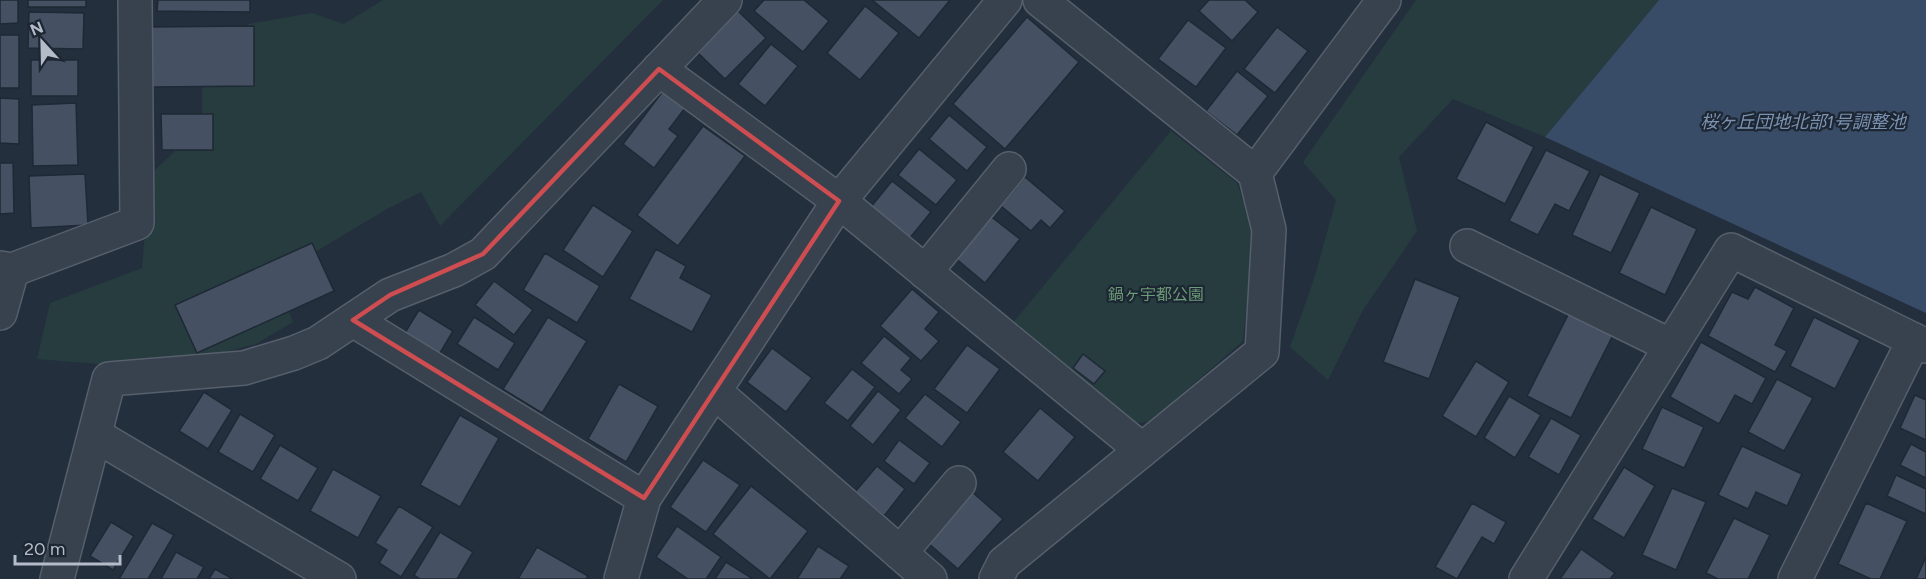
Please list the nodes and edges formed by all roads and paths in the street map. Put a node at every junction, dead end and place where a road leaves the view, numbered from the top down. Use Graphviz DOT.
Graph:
graph roads {
  1 [pos="135,0"];
  2 [pos="725,0"];
  3 [pos="1005,0"];
  4 [pos="1040,0"];
  5 [pos="1384,0"];
  6 [pos="659,69"];
  7 [pos="1009,169"];
  8 [pos="1254,172"];
  9 [pos="839,201"];
  10 [pos="1467,246"];
  11 [pos="6,269"];
  12 [pos="925,272"];
  13 [pos="0,313"];
  14 [pos="353,320"];
  15 [pos="1920,343"];
  16 [pos="1671,346"];
  17 [pos="714,391"];
  18 [pos="95,435"];
  19 [pos="1142,450"];
  20 [pos="959,483"];
  21 [pos="644,498"];
  22 [pos="900,553"];
  23 [pos="57,579"];
  24 [pos="339,579"];
  25 [pos="621,579"];
  26 [pos="930,579"];
  27 [pos="996,579"];
  28 [pos="1526,579"];
  29 [pos="1796,579"];
  1 -- 11 [label="street"];
  2 -- 6 [label="street"];
  3 -- 9 [label="street"];
  4 -- 8 [label="street"];
  5 -- 8 [label="street"];
  6 -- 9 [label="street"];
  6 -- 14 [label="street"];
  7 -- 12 [label="street"];
  8 -- 19 [label="street"];
  9 -- 12 [label="street"];
  9 -- 17 [label="street"];
  10 -- 16 [label="street"];
  11 -- 13 [label="street"];
  12 -- 19 [label="street"];
  14 -- 18 [label="street"];
  14 -- 21 [label="street"];
  15 -- 16 [label="street"];
  15 -- 29 [label="street"];
  16 -- 28 [label="street"];
  17 -- 21 [label="street"];
  17 -- 22 [label="street"];
  18 -- 23 [label="street"];
  18 -- 24 [label="street"];
  19 -- 27 [label="street"];
  20 -- 22 [label="street"];
  21 -- 25 [label="street"];
  22 -- 26 [label="street"];
}
